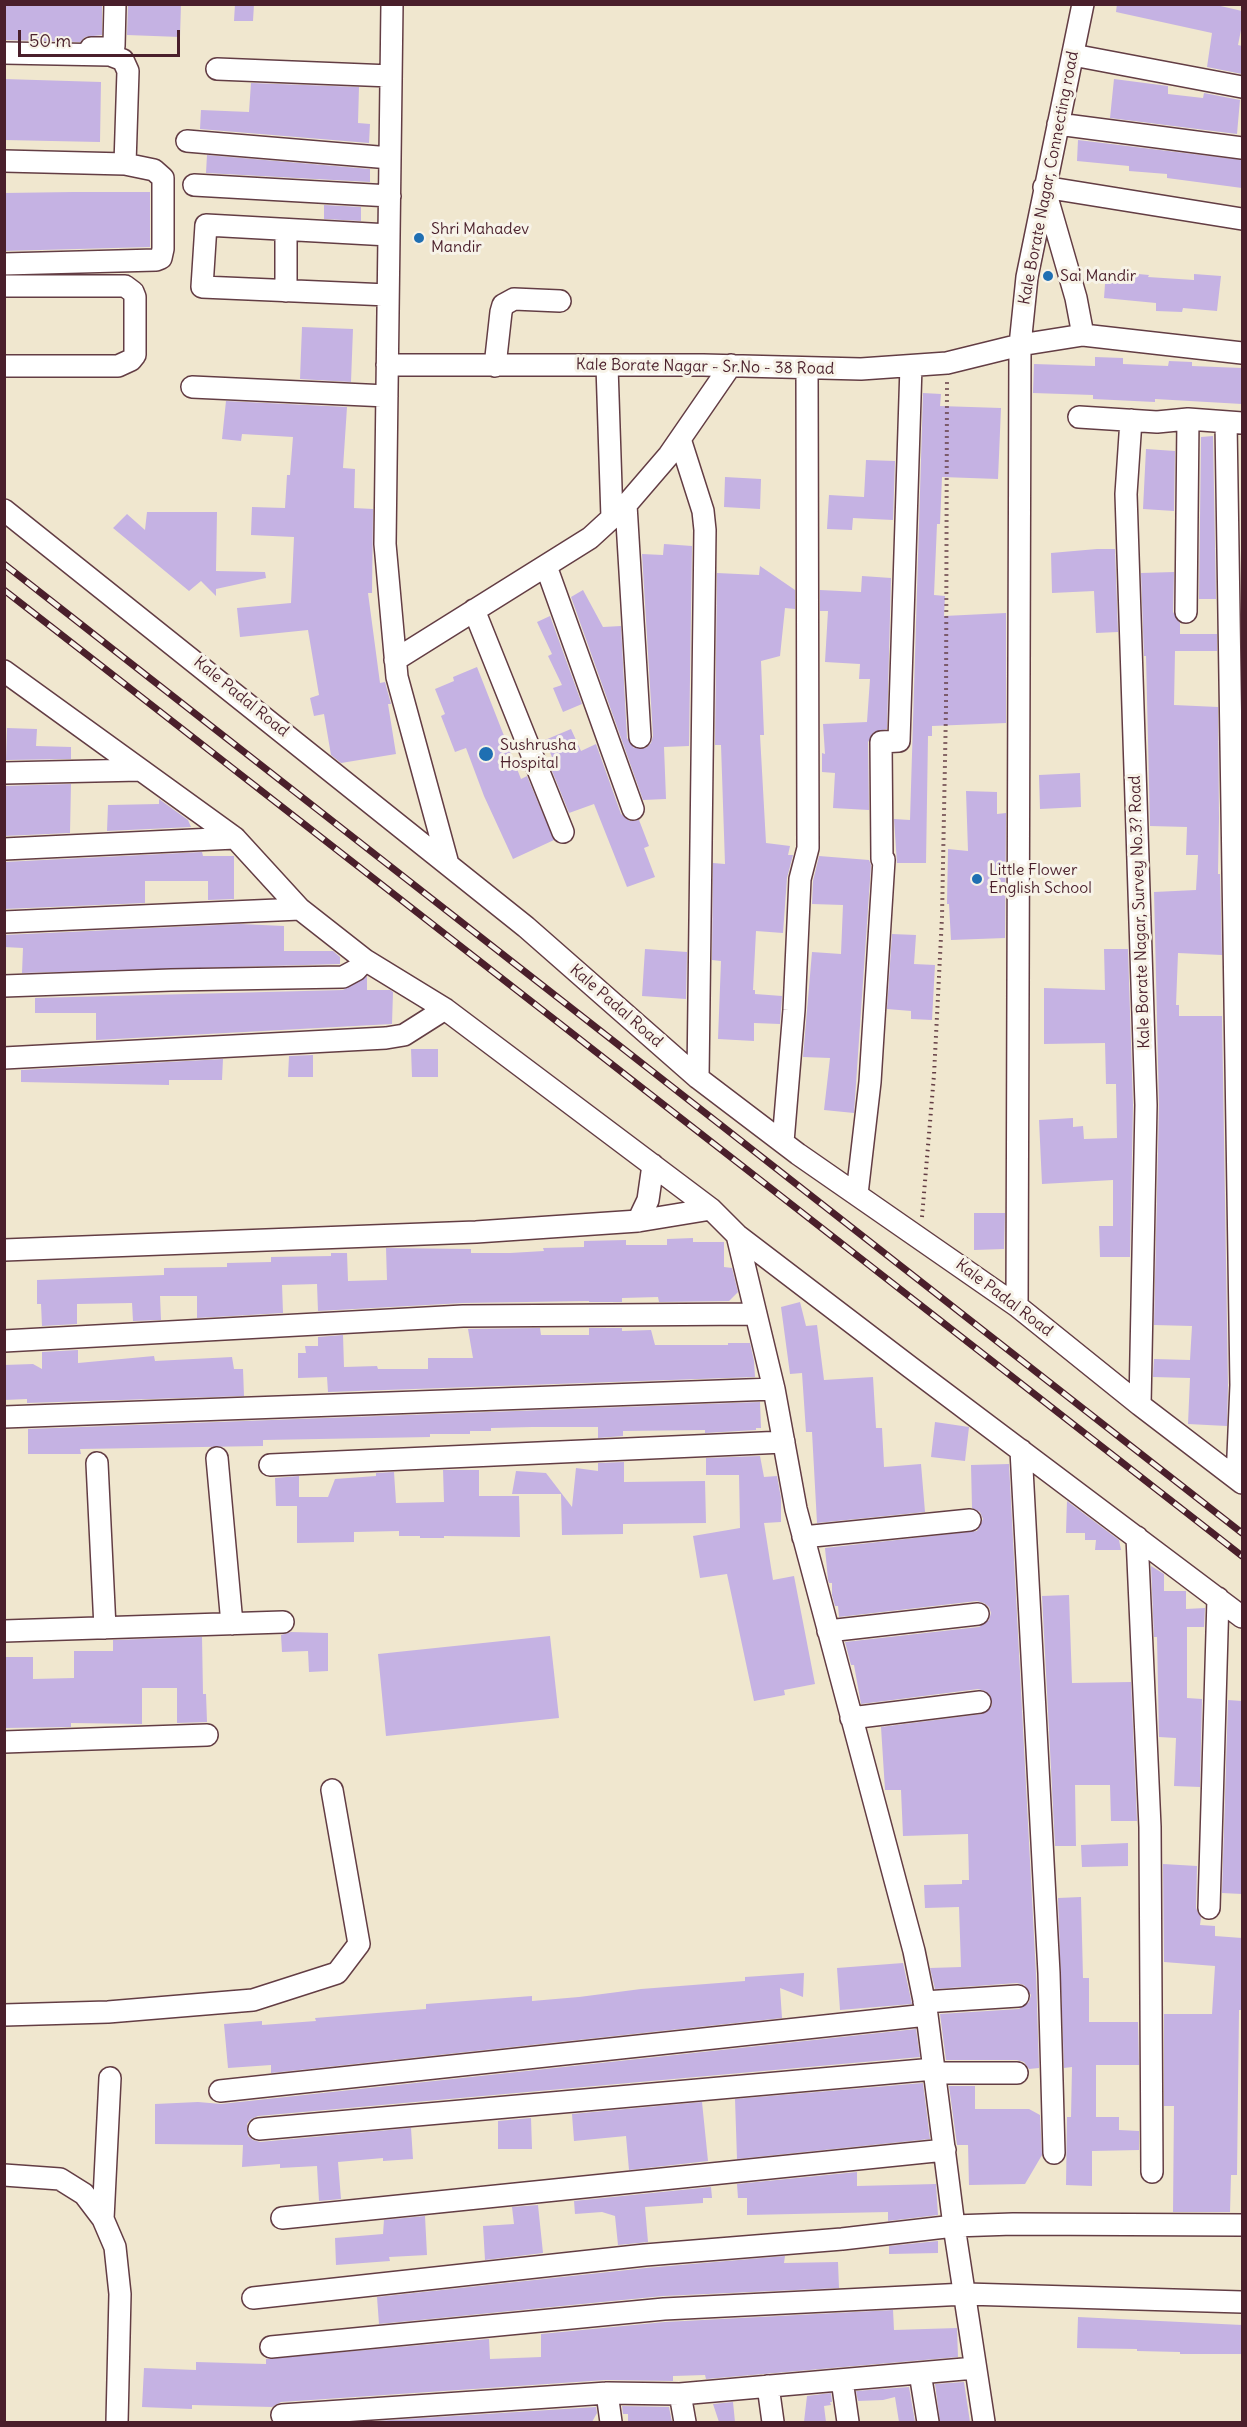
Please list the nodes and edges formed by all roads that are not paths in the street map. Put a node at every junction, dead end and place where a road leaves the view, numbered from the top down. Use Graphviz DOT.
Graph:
graph roads {
  1 [pos="115,4"];
  2 [pos="392,4"];
  3 [pos="1083,4"];
  4 [pos="4,45"];
  5 [pos="4,53"];
  6 [pos="1073,55"];
  7 [pos="217,69"];
  8 [pos="391,76"];
  9 [pos="1242,87"];
  10 [pos="1058,124"];
  11 [pos="187,141"];
  12 [pos="1242,148"];
  13 [pos="390,158"];
  14 [pos="4,161"];
  15 [pos="125,164"];
  16 [pos="194,185"];
  17 [pos="1044,187"];
  18 [pos="390,196"];
  19 [pos="1242,219"];
  20 [pos="286,230"];
  21 [pos="389,235"];
  22 [pos="4,264"];
  23 [pos="4,286"];
  24 [pos="286,291"];
  25 [pos="388,295"];
  26 [pos="560,301"];
  27 [pos="1083,335"];
  28 [pos="1020,345"];
  29 [pos="1242,353"];
  30 [pos="387,365"];
  31 [pos="731,365"];
  32 [pos="4,366"];
  33 [pos="495,366"];
  34 [pos="608,366"];
  35 [pos="911,366"];
  36 [pos="807,369"];
  37 [pos="192,387"];
  38 [pos="387,396"];
  39 [pos="1079,417"];
  40 [pos="1188,419"];
  41 [pos="1131,420"];
  42 [pos="1234,422"];
  43 [pos="680,439"];
  44 [pos="4,510"];
  45 [pos="619,512"];
  46 [pos="546,566"];
  47 [pos="474,610"];
  48 [pos="1186,612"];
  49 [pos="395,660"];
  50 [pos="4,671"];
  51 [pos="640,737"];
  52 [pos="140,770"];
  53 [pos="4,773"];
  54 [pos="633,809"];
  55 [pos="563,832"];
  56 [pos="235,838"];
  57 [pos="4,849"];
  58 [pos="448,864"];
  59 [pos="300,909"];
  60 [pos="4,922"];
  61 [pos="365,960"];
  62 [pos="4,986"];
  63 [pos="445,1009"];
  64 [pos="4,1058"];
  65 [pos="698,1078"];
  66 [pos="783,1142"];
  67 [pos="653,1165"];
  68 [pos="857,1194"];
  69 [pos="711,1209"];
  70 [pos="638,1221"];
  71 [pos="737,1235"];
  72 [pos="4,1250"];
  73 [pos="1017,1306"];
  74 [pos="756,1314"];
  75 [pos="4,1341"];
  76 [pos="774,1389"];
  77 [pos="1140,1405"];
  78 [pos="4,1417"];
  79 [pos="784,1442"];
  80 [pos="1021,1450"];
  81 [pos="217,1458"];
  82 [pos="97,1463"];
  83 [pos="270,1465"];
  84 [pos="1241,1480"];
  85 [pos="970,1520"];
  86 [pos="803,1537"];
  87 [pos="1137,1538"];
  88 [pos="1218,1598"];
  89 [pos="978,1614"];
  90 [pos="1242,1617"];
  91 [pos="283,1622"];
  92 [pos="232,1624"];
  93 [pos="105,1628"];
  94 [pos="4,1631"];
  95 [pos="828,1631"];
  96 [pos="980,1702"];
  97 [pos="850,1718"];
  98 [pos="207,1735"];
  99 [pos="4,1742"];
  100 [pos="332,1790"];
  101 [pos="1209,1908"];
  102 [pos="1018,1996"];
  103 [pos="926,2008"];
  104 [pos="9,2014"];
  105 [pos="935,2071"];
  106 [pos="1017,2073"];
  107 [pos="110,2078"];
  108 [pos="220,2091"];
  109 [pos="259,2129"];
  110 [pos="945,2150"];
  111 [pos="1054,2153"];
  112 [pos="1152,2172"];
  113 [pos="4,2175"];
  114 [pos="282,2218"];
  115 [pos="103,2219"];
  116 [pos="1242,2224"];
  117 [pos="954,2226"];
  118 [pos="966,2294"];
  119 [pos="253,2298"];
  120 [pos="1242,2302"];
  121 [pos="271,2347"];
  122 [pos="975,2368"];
  123 [pos="920,2373"];
  124 [pos="842,2380"];
  125 [pos="768,2386"];
  126 [pos="607,2393"];
  127 [pos="680,2394"];
  128 [pos="282,2415"];
  129 [pos="117,2422"];
  130 [pos="611,2422"];
  131 [pos="685,2422"];
  132 [pos="773,2422"];
  133 [pos="848,2422"];
  134 [pos="928,2422"];
  135 [pos="984,2422"];
  1 -- 4 [label="street"];
  2 -- 8 [label="street"];
  3 -- 6 [label="street, Kale Borate Nagar, Connecting road"];
  5 -- 15 [label="street"];
  6 -- 9 [label="street"];
  6 -- 10 [label="street, Kale Borate Nagar, Connecting road"];
  7 -- 8 [label="street"];
  8 -- 13 [label="street"];
  10 -- 12 [label="street"];
  10 -- 17 [label="street, Kale Borate Nagar, Connecting road"];
  11 -- 13 [label="street"];
  13 -- 18 [label="street"];
  14 -- 15 [label="street"];
  15 -- 22 [label="street"];
  16 -- 18 [label="street"];
  17 -- 19 [label="street"];
  17 -- 27 [label="street"];
  17 -- 28 [label="street, Kale Borate Nagar, Connecting road"];
  18 -- 21 [label="street"];
  20 -- 21 [label="street"];
  20 -- 24 [label="street"];
  20 -- 24 [label="street"];
  21 -- 25 [label="street"];
  23 -- 32 [label="street"];
  24 -- 25 [label="street"];
  25 -- 30 [label="street"];
  26 -- 33 [label="street"];
  27 -- 28 [label="street"];
  27 -- 29 [label="street"];
  28 -- 35 [label="street, Kale Borate Nagar - Sr.No - 38 Road"];
  28 -- 73 [label="street, Kale Borate Nagar, Connecting road"];
  30 -- 33 [label="street, Kale Borate Nagar - Sr.No - 38 Road"];
  30 -- 38 [label="street"];
  31 -- 34 [label="street, Kale Borate Nagar - Sr.No - 38 Road"];
  31 -- 36 [label="street, Kale Borate Nagar - Sr.No - 38 Road"];
  31 -- 43 [label="street"];
  33 -- 34 [label="street, Kale Borate Nagar - Sr.No - 38 Road"];
  34 -- 45 [label="street"];
  35 -- 36 [label="street, Kale Borate Nagar - Sr.No - 38 Road"];
  35 -- 68 [label="street"];
  36 -- 66 [label="street"];
  37 -- 38 [label="street"];
  38 -- 49 [label="street"];
  39 -- 41 [label="street"];
  40 -- 41 [label="street"];
  40 -- 42 [label="street"];
  40 -- 48 [label="street"];
  41 -- 77 [label="street, Kale Borate Nagar, Survey No.3? Road"];
  42 -- 84 [label="street"];
  43 -- 45 [label="street"];
  43 -- 65 [label="street"];
  44 -- 58 [label="street, Kale Padal Road"];
  45 -- 46 [label="street"];
  45 -- 51 [label="street"];
  46 -- 47 [label="street"];
  46 -- 54 [label="street"];
  47 -- 49 [label="street"];
  47 -- 55 [label="street"];
  49 -- 58 [label="street"];
  50 -- 52 [label="street"];
  52 -- 53 [label="street"];
  52 -- 56 [label="street"];
  56 -- 57 [label="street"];
  56 -- 59 [label="street"];
  58 -- 65 [label="street, Kale Padal Road"];
  59 -- 60 [label="street"];
  59 -- 61 [label="street"];
  61 -- 62 [label="street"];
  61 -- 63 [label="street"];
  63 -- 64 [label="street"];
  63 -- 67 [label="street"];
  65 -- 66 [label="street, Kale Padal Road"];
  66 -- 68 [label="street, Kale Padal Road"];
  67 -- 69 [label="street"];
  67 -- 70 [label="street"];
  68 -- 73 [label="street, Kale Padal Road"];
  69 -- 70 [label="street"];
  69 -- 71 [label="street"];
  70 -- 72 [label="street"];
  71 -- 74 [label="street"];
  71 -- 80 [label="street"];
  73 -- 77 [label="street, Kale Padal Road"];
  74 -- 75 [label="street"];
  74 -- 76 [label="street"];
  76 -- 78 [label="street"];
  76 -- 79 [label="street"];
  77 -- 84 [label="street, Kale Padal Road"];
  79 -- 83 [label="street"];
  79 -- 86 [label="street"];
  80 -- 87 [label="street"];
  80 -- 111 [label="street"];
  81 -- 92 [label="street"];
  82 -- 93 [label="street"];
  85 -- 86 [label="street"];
  86 -- 95 [label="street"];
  87 -- 88 [label="street"];
  87 -- 112 [label="street"];
  88 -- 90 [label="street"];
  88 -- 101 [label="street"];
  89 -- 95 [label="street"];
  91 -- 92 [label="street"];
  92 -- 93 [label="street"];
  93 -- 94 [label="street"];
  95 -- 97 [label="street"];
  96 -- 97 [label="street"];
  97 -- 103 [label="street"];
  98 -- 99 [label="street"];
  100 -- 104 [label="street"];
  102 -- 103 [label="street"];
  103 -- 105 [label="street"];
  103 -- 108 [label="street"];
  105 -- 106 [label="street"];
  105 -- 109 [label="street"];
  105 -- 110 [label="street"];
  107 -- 115 [label="street"];
  110 -- 114 [label="street"];
  110 -- 117 [label="street"];
  113 -- 115 [label="street"];
  115 -- 129 [label="street"];
  116 -- 117 [label="street"];
  117 -- 118 [label="street"];
  117 -- 119 [label="street"];
  118 -- 120 [label="street"];
  118 -- 121 [label="street"];
  118 -- 122 [label="street"];
  122 -- 123 [label="street"];
  122 -- 135 [label="street"];
  123 -- 124 [label="street"];
  123 -- 134 [label="street"];
  124 -- 125 [label="street"];
  124 -- 133 [label="street"];
  125 -- 127 [label="street"];
  125 -- 132 [label="street"];
  126 -- 127 [label="street"];
  126 -- 128 [label="street"];
  126 -- 130 [label="street"];
  127 -- 131 [label="street"];
}
